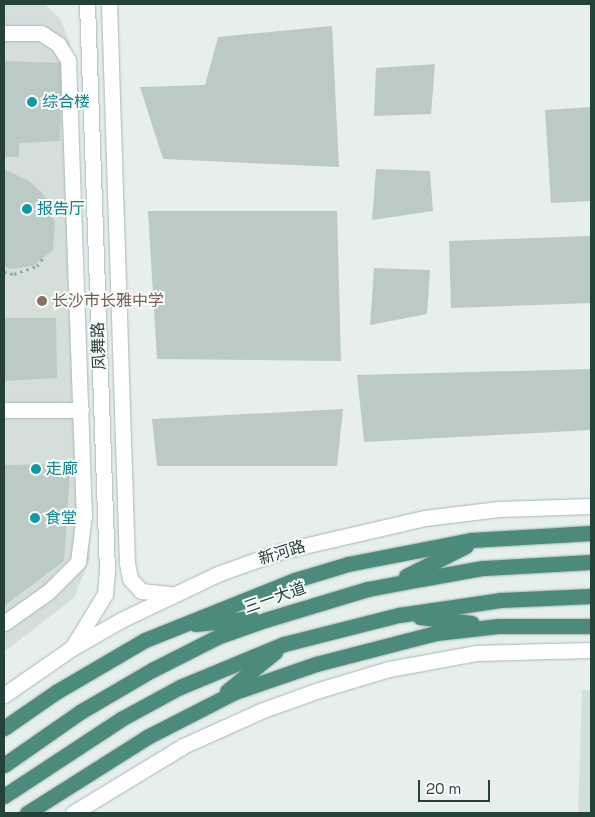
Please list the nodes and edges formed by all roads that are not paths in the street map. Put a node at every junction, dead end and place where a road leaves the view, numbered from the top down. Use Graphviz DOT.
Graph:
graph roads {
  1 [pos="77,4"];
  2 [pos="87,4"];
  3 [pos="109,4"];
  4 [pos="4,33"];
  5 [pos="88,42"];
  6 [pos="4,410"];
  7 [pos="81,410"];
  8 [pos="591,506"];
  9 [pos="591,533"];
  10 [pos="478,540"];
  11 [pos="591,562"];
  12 [pos="389,585"];
  13 [pos="172,594"];
  14 [pos="591,596"];
  15 [pos="399,614"];
  16 [pos="278,615"];
  17 [pos="4,623"];
  18 [pos="181,625"];
  19 [pos="498,626"];
  20 [pos="591,626"];
  21 [pos="284,644"];
  22 [pos="72,648"];
  23 [pos="591,650"];
  24 [pos="4,695"];
  25 [pos="211,704"];
  26 [pos="4,728"];
  27 [pos="4,765"];
  28 [pos="4,796"];
  29 [pos="27,813"];
  30 [pos="73,813"];
  1 -- 5 [label="street"];
  2 -- 5 [label="street, 凤舞路"];
  3 -- 13 [label="street, 凤舞路"];
  4 -- 7 [label="street"];
  5 -- 22 [label="street, 凤舞路"];
  6 -- 7 [label="street"];
  7 -- 17 [label="street"];
  8 -- 13 [label="street, 新河路"];
  9 -- 10 [label="highway"];
  10 -- 12 [label="highway"];
  10 -- 18 [label="highway"];
  11 -- 12 [label="highway, 三一大道"];
  12 -- 16 [label="highway, 三一大道"];
  13 -- 22 [label="street, 新河路"];
  14 -- 15 [label="highway"];
  15 -- 19 [label="highway"];
  15 -- 21 [label="highway"];
  16 -- 18 [label="highway"];
  16 -- 27 [label="highway, 三一大道"];
  18 -- 26 [label="highway"];
  19 -- 20 [label="highway"];
  19 -- 25 [label="highway"];
  21 -- 25 [label="highway"];
  21 -- 28 [label="highway"];
  22 -- 24 [label="street, 新河路"];
  23 -- 30 [label="street"];
  25 -- 29 [label="highway"];
}
